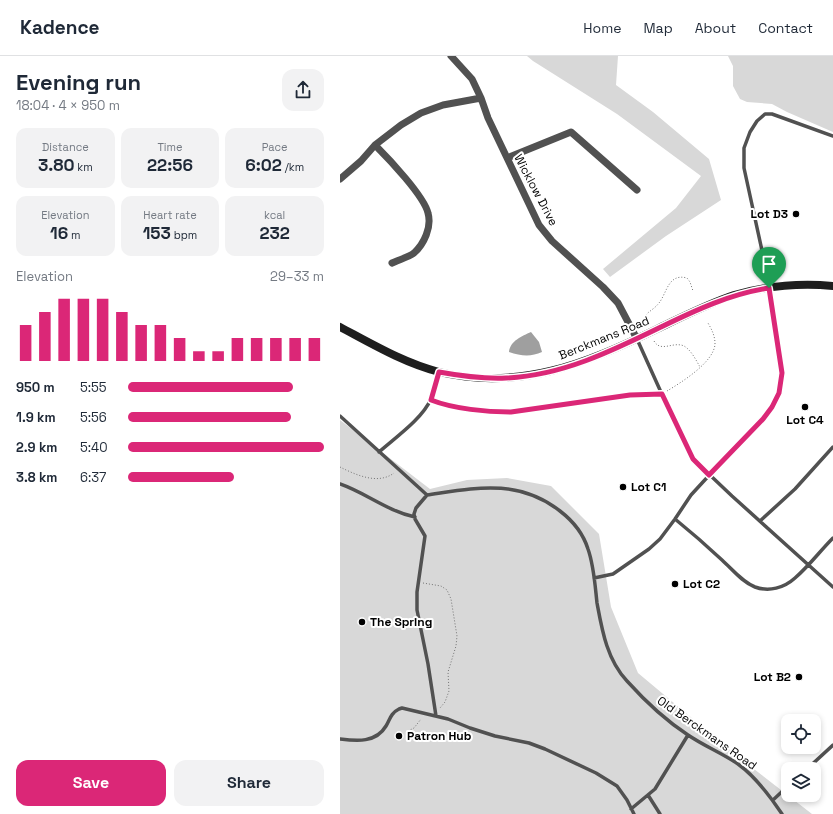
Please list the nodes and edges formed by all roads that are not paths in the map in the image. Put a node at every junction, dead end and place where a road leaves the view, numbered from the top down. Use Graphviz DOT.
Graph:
graph roads {
  1 [pos="451,56"];
  2 [pos="481,98"];
  3 [pos="833,136"];
  4 [pos="376,145"];
  5 [pos="507,158"];
  6 [pos="340,179"];
  7 [pos="637,190"];
  8 [pos="392,263"];
  9 [pos="833,286"];
  10 [pos="769,288"];
  11 [pos="340,327"];
  12 [pos="637,339"];
  13 [pos="439,372"];
  14 [pos="340,416"];
  15 [pos="833,447"];
  16 [pos="379,452"];
  17 [pos="709,475"];
  18 [pos="340,484"];
  19 [pos="427,495"];
  20 [pos="414,517"];
  21 [pos="675,519"];
  22 [pos="760,522"];
  23 [pos="833,538"];
  24 [pos="809,564"];
  25 [pos="594,578"];
  26 [pos="833,587"];
  27 [pos="436,716"];
  28 [pos="688,735"];
  29 [pos="340,738"];
  30 [pos="833,745"];
  31 [pos="815,762"];
  32 [pos="781,792"];
  33 [pos="648,795"];
  34 [pos="772,800"];
  35 [pos="631,809"];
  36 [pos="634,814"];
  37 [pos="660,814"];
  38 [pos="782,814"];
  1 -- 2 [label="street, Wicklow Drive"];
  2 -- 4 [label="street"];
  2 -- 5 [label="street, Wicklow Drive"];
  3 -- 10 [label="lane"];
  4 -- 6 [label="street"];
  4 -- 8 [label="street"];
  5 -- 7 [label="street"];
  5 -- 12 [label="street, Wicklow Drive"];
  9 -- 10 [label="main road, Berckmans Road"];
  10 -- 12 [label="main road, Berckmans Road"];
  10 -- 17 [label="lane"];
  11 -- 13 [label="main road, Berckmans Road"];
  12 -- 13 [label="main road, Berckmans Road"];
  12 -- 17 [label="lane"];
  13 -- 16 [label="lane"];
  14 -- 16 [label="lane"];
  15 -- 22 [label="lane"];
  16 -- 19 [label="lane"];
  17 -- 21 [label="lane"];
  17 -- 22 [label="lane"];
  18 -- 20 [label="lane"];
  19 -- 20 [label="lane"];
  19 -- 25 [label="lane, Old Berckmans Road"];
  20 -- 27 [label="lane"];
  21 -- 24 [label="lane"];
  21 -- 25 [label="lane"];
  22 -- 24 [label="lane"];
  23 -- 24 [label="lane"];
  24 -- 26 [label="lane"];
  25 -- 28 [label="lane, Old Berckmans Road"];
  27 -- 29 [label="lane"];
  27 -- 35 [label="lane"];
  28 -- 33 [label="lane"];
  28 -- 34 [label="lane, Old Berckmans Road"];
  30 -- 31 [label="lane"];
  32 -- 34 [label="lane"];
  33 -- 35 [label="lane"];
  33 -- 37 [label="lane"];
  34 -- 38 [label="lane, Old Berckmans Road"];
  35 -- 36 [label="lane"];
}
